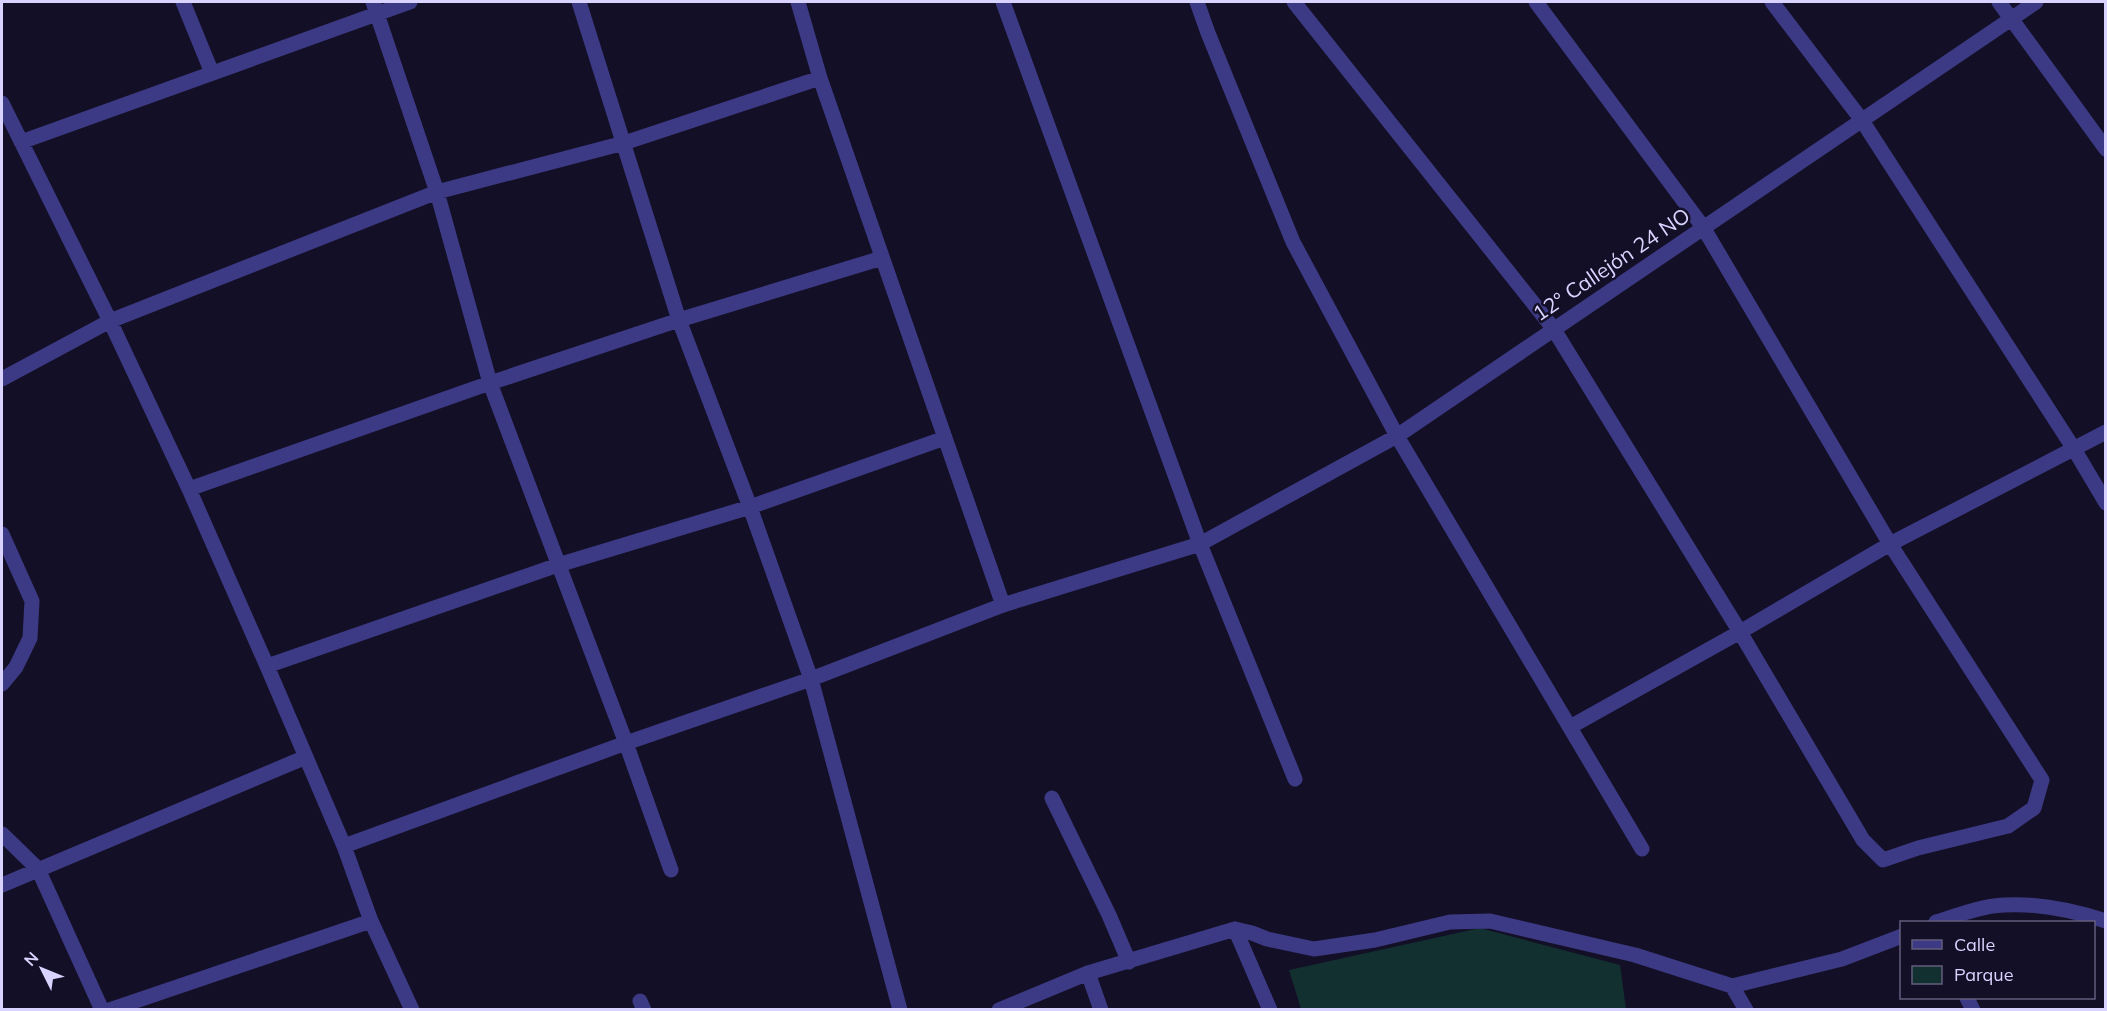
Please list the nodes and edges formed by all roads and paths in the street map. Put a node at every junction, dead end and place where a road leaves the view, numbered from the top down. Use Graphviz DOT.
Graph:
graph roads {
  1 [pos="183,2"];
  2 [pos="410,2"];
  3 [pos="579,2"];
  4 [pos="798,2"];
  5 [pos="1003,2"];
  6 [pos="1197,2"];
  7 [pos="1294,2"];
  8 [pos="1536,2"];
  9 [pos="1772,2"];
  10 [pos="1999,2"];
  11 [pos="2036,2"];
  12 [pos="374,7"];
  13 [pos="2011,18"];
  14 [pos="212,73"];
  15 [pos="820,78"];
  16 [pos="2,103"];
  17 [pos="1861,119"];
  18 [pos="21,142"];
  19 [pos="624,142"];
  20 [pos="2106,149"];
  21 [pos="437,192"];
  22 [pos="1703,226"];
  23 [pos="882,258"];
  24 [pos="679,320"];
  25 [pos="110,321"];
  26 [pos="1553,328"];
  27 [pos="2,379"];
  28 [pos="490,383"];
  29 [pos="2106,432"];
  30 [pos="1397,436"];
  31 [pos="945,438"];
  32 [pos="2074,449"];
  33 [pos="189,489"];
  34 [pos="2106,503"];
  35 [pos="750,507"];
  36 [pos="2,534"];
  37 [pos="1200,544"];
  38 [pos="1890,544"];
  39 [pos="558,565"];
  40 [pos="1003,605"];
  41 [pos="1740,632"];
  42 [pos="267,666"];
  43 [pos="811,679"];
  44 [pos="2,684"];
  45 [pos="1570,727"];
  46 [pos="626,743"];
  47 [pos="306,757"];
  48 [pos="1295,780"];
  49 [pos="1052,798"];
  50 [pos="2,834"];
  51 [pos="344,846"];
  52 [pos="1642,849"];
  53 [pos="38,869"];
  54 [pos="671,870"];
  55 [pos="2,885"];
  56 [pos="371,921"];
  57 [pos="1939,921"];
  58 [pos="2106,921"];
  59 [pos="1235,929"];
  60 [pos="1900,937"];
  61 [pos="1129,962"];
  62 [pos="1088,973"];
  63 [pos="1732,986"];
  64 [pos="102,1010"];
  65 [pos="109,1010"];
  66 [pos="412,1010"];
  67 [pos="900,1010"];
  68 [pos="999,1010"];
  69 [pos="1101,1010"];
  70 [pos="1270,1010"];
  71 [pos="1746,1010"];
  1 -- 14 [label="street"];
  2 -- 12 [label="street"];
  3 -- 19 [label="street"];
  4 -- 15 [label="street"];
  5 -- 37 [label="street"];
  6 -- 30 [label="street"];
  7 -- 26 [label="street"];
  8 -- 22 [label="street"];
  9 -- 17 [label="street"];
  10 -- 13 [label="street"];
  11 -- 13 [label="street, 12° Callejón 24 NO"];
  12 -- 14 [label="street"];
  12 -- 21 [label="street"];
  13 -- 17 [label="street, 12° Callejón 24 NO"];
  13 -- 20 [label="street"];
  14 -- 18 [label="street"];
  15 -- 19 [label="street"];
  15 -- 23 [label="street"];
  16 -- 18 [label="street"];
  17 -- 22 [label="street, 12° Callejón 24 NO"];
  17 -- 32 [label="street"];
  18 -- 25 [label="street"];
  19 -- 21 [label="street"];
  19 -- 24 [label="street"];
  21 -- 25 [label="street"];
  21 -- 28 [label="street"];
  22 -- 26 [label="street, 12° Callejón 24 NO"];
  22 -- 38 [label="street"];
  23 -- 24 [label="street"];
  23 -- 31 [label="street"];
  24 -- 28 [label="street"];
  24 -- 35 [label="street"];
  25 -- 27 [label="street"];
  25 -- 33 [label="street"];
  26 -- 30 [label="street, 12° Callejón 24 NO"];
  26 -- 41 [label="street"];
  28 -- 33 [label="street"];
  28 -- 39 [label="street"];
  29 -- 32 [label="street"];
  30 -- 37 [label="street, 12° Callejón 24 NO"];
  30 -- 45 [label="street"];
  31 -- 35 [label="street"];
  31 -- 40 [label="street"];
  32 -- 34 [label="street"];
  32 -- 38 [label="street"];
  33 -- 42 [label="street"];
  35 -- 39 [label="street"];
  35 -- 43 [label="street"];
  36 -- 44 [label="street"];
  37 -- 40 [label="street, 12° Callejón 24 NO"];
  37 -- 48 [label="street"];
  38 -- 41 [label="street"];
  38 -- 41 [label="street"];
  39 -- 42 [label="street"];
  39 -- 46 [label="street"];
  40 -- 43 [label="street, 12° Callejón 24 NO"];
  41 -- 45 [label="street"];
  42 -- 47 [label="street"];
  43 -- 46 [label="street, 12° Callejón 24 NO"];
  43 -- 67 [label="street"];
  45 -- 52 [label="street"];
  46 -- 51 [label="street, 12° Callejón 24 NO"];
  46 -- 54 [label="street"];
  47 -- 51 [label="street"];
  47 -- 53 [label="street"];
  49 -- 61 [label="street"];
  50 -- 53 [label="street"];
  51 -- 56 [label="street"];
  53 -- 55 [label="street"];
  53 -- 64 [label="street"];
  56 -- 65 [label="street"];
  56 -- 66 [label="street"];
  57 -- 58 [label="street"];
  59 -- 61 [label="street"];
  59 -- 63 [label="street"];
  59 -- 70 [label="street"];
  60 -- 63 [label="street"];
  61 -- 62 [label="street"];
  62 -- 68 [label="street"];
  62 -- 69 [label="street"];
  63 -- 71 [label="street"];
}
